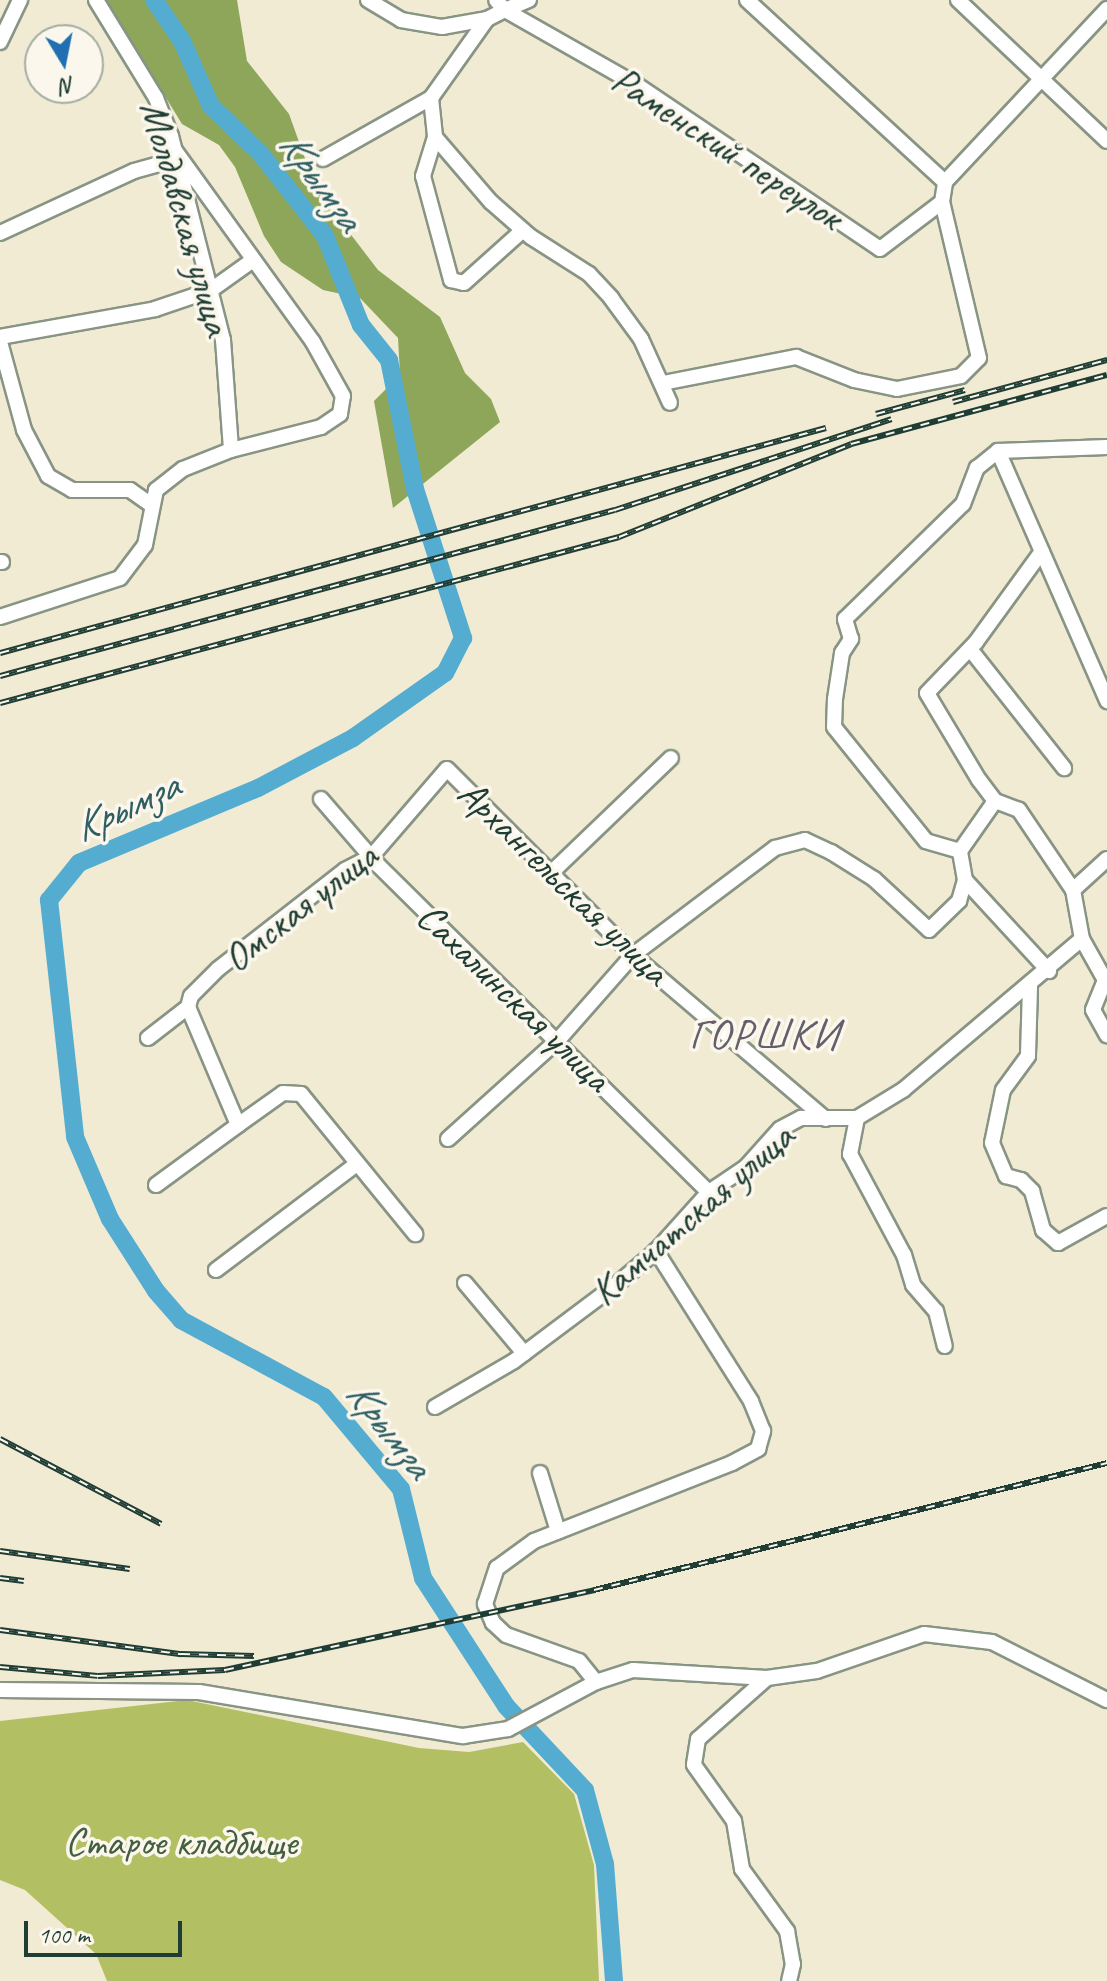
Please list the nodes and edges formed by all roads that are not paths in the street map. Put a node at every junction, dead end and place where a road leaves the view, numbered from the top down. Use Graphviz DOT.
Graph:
graph roads {
  1 [pos="20,0"];
  2 [pos="96,0"];
  3 [pos="368,0"];
  4 [pos="529,0"];
  5 [pos="747,0"];
  6 [pos="958,0"];
  7 [pos="500,5"];
  8 [pos="1107,9"];
  9 [pos="487,19"];
  10 [pos="0,42"];
  11 [pos="1042,79"];
  12 [pos="431,98"];
  13 [pos="435,137"];
  14 [pos="1107,141"];
  15 [pos="176,154"];
  16 [pos="323,159"];
  17 [pos="945,182"];
  18 [pos="942,202"];
  19 [pos="523,230"];
  20 [pos="0,233"];
  21 [pos="253,260"];
  22 [pos="211,290"];
  23 [pos="0,340"];
  24 [pos="663,383"];
  25 [pos="670,403"];
  26 [pos="1107,447"];
  27 [pos="231,450"];
  28 [pos="998,451"];
  29 [pos="150,504"];
  30 [pos="1042,551"];
  31 [pos="0,617"];
  32 [pos="970,649"];
  33 [pos="1107,701"];
  34 [pos="671,758"];
  35 [pos="1064,768"];
  36 [pos="447,769"];
  37 [pos="321,799"];
  38 [pos="995,801"];
  39 [pos="960,851"];
  40 [pos="371,857"];
  41 [pos="1107,859"];
  42 [pos="551,873"];
  43 [pos="965,880"];
  44 [pos="1073,890"];
  45 [pos="1082,939"];
  46 [pos="633,955"];
  47 [pos="1049,971"];
  48 [pos="1030,987"];
  49 [pos="188,1007"];
  50 [pos="1107,1035"];
  51 [pos="148,1038"];
  52 [pos="559,1039"];
  53 [pos="857,1118"];
  54 [pos="826,1119"];
  55 [pos="238,1125"];
  56 [pos="448,1139"];
  57 [pos="354,1166"];
  58 [pos="156,1185"];
  59 [pos="709,1192"];
  60 [pos="1107,1216"];
  61 [pos="415,1234"];
  62 [pos="656,1251"];
  63 [pos="216,1270"];
  64 [pos="465,1283"];
  65 [pos="945,1346"];
  66 [pos="524,1353"];
  67 [pos="435,1407"];
  68 [pos="540,1473"];
  69 [pos="558,1531"];
  70 [pos="767,1678"];
  71 [pos="596,1682"];
  72 [pos="0,1690"];
  73 [pos="1107,1700"];
  74 [pos="789,1981"];
  1 -- 10 [label="street"];
  2 -- 15 [label="street, Молдавская улица"];
  3 -- 9 [label="street"];
  4 -- 7 [label="street"];
  5 -- 17 [label="street"];
  6 -- 11 [label="street"];
  7 -- 9 [label="street"];
  7 -- 18 [label="street, Раменский переулок"];
  8 -- 11 [label="street"];
  9 -- 12 [label="street"];
  11 -- 14 [label="street"];
  11 -- 17 [label="street"];
  12 -- 13 [label="street"];
  12 -- 16 [label="street"];
  13 -- 19 [label="street"];
  13 -- 19 [label="street"];
  15 -- 20 [label="street"];
  15 -- 21 [label="street"];
  15 -- 22 [label="street, Молдавская улица"];
  17 -- 18 [label="street"];
  18 -- 24 [label="street"];
  19 -- 24 [label="street"];
  21 -- 22 [label="street"];
  21 -- 27 [label="street"];
  22 -- 23 [label="street"];
  22 -- 27 [label="street, Молдавская улица"];
  23 -- 29 [label="street"];
  24 -- 25 [label="street"];
  26 -- 28 [label="street"];
  27 -- 29 [label="street"];
  28 -- 30 [label="street"];
  28 -- 39 [label="street"];
  29 -- 31 [label="street"];
  30 -- 32 [label="street"];
  30 -- 33 [label="street"];
  32 -- 35 [label="street"];
  32 -- 38 [label="street"];
  34 -- 42 [label="street"];
  36 -- 40 [label="street, Омская улица"];
  36 -- 42 [label="street, Архангельская улица"];
  37 -- 40 [label="street, Сахалинская улица"];
  38 -- 39 [label="street"];
  38 -- 44 [label="street"];
  39 -- 43 [label="street"];
  40 -- 49 [label="street, Омская улица"];
  40 -- 52 [label="street, Сахалинская улица"];
  41 -- 44 [label="street"];
  42 -- 46 [label="street, Архангельская улица"];
  43 -- 46 [label="street"];
  43 -- 47 [label="street"];
  44 -- 45 [label="street"];
  45 -- 47 [label="street, Камчатская улица"];
  45 -- 50 [label="street"];
  46 -- 52 [label="street"];
  46 -- 54 [label="street, Архангельская улица"];
  47 -- 48 [label="street, Камчатская улица"];
  48 -- 53 [label="street, Камчатская улица"];
  48 -- 60 [label="street"];
  49 -- 51 [label="street, Омская улица"];
  49 -- 55 [label="street"];
  52 -- 56 [label="street"];
  52 -- 59 [label="street, Сахалинская улица"];
  53 -- 54 [label="street, Камчатская улица"];
  53 -- 65 [label="street"];
  54 -- 59 [label="street, Камчатская улица"];
  55 -- 57 [label="street"];
  55 -- 58 [label="street"];
  57 -- 61 [label="street"];
  57 -- 63 [label="street"];
  59 -- 62 [label="street, Камчатская улица"];
  62 -- 66 [label="street, Камчатская улица"];
  62 -- 69 [label="street"];
  64 -- 66 [label="street"];
  66 -- 67 [label="street, Камчатская улица"];
  68 -- 69 [label="street"];
  69 -- 71 [label="street"];
  70 -- 71 [label="street"];
  70 -- 73 [label="street"];
  70 -- 74 [label="street"];
  71 -- 72 [label="street"];
}
